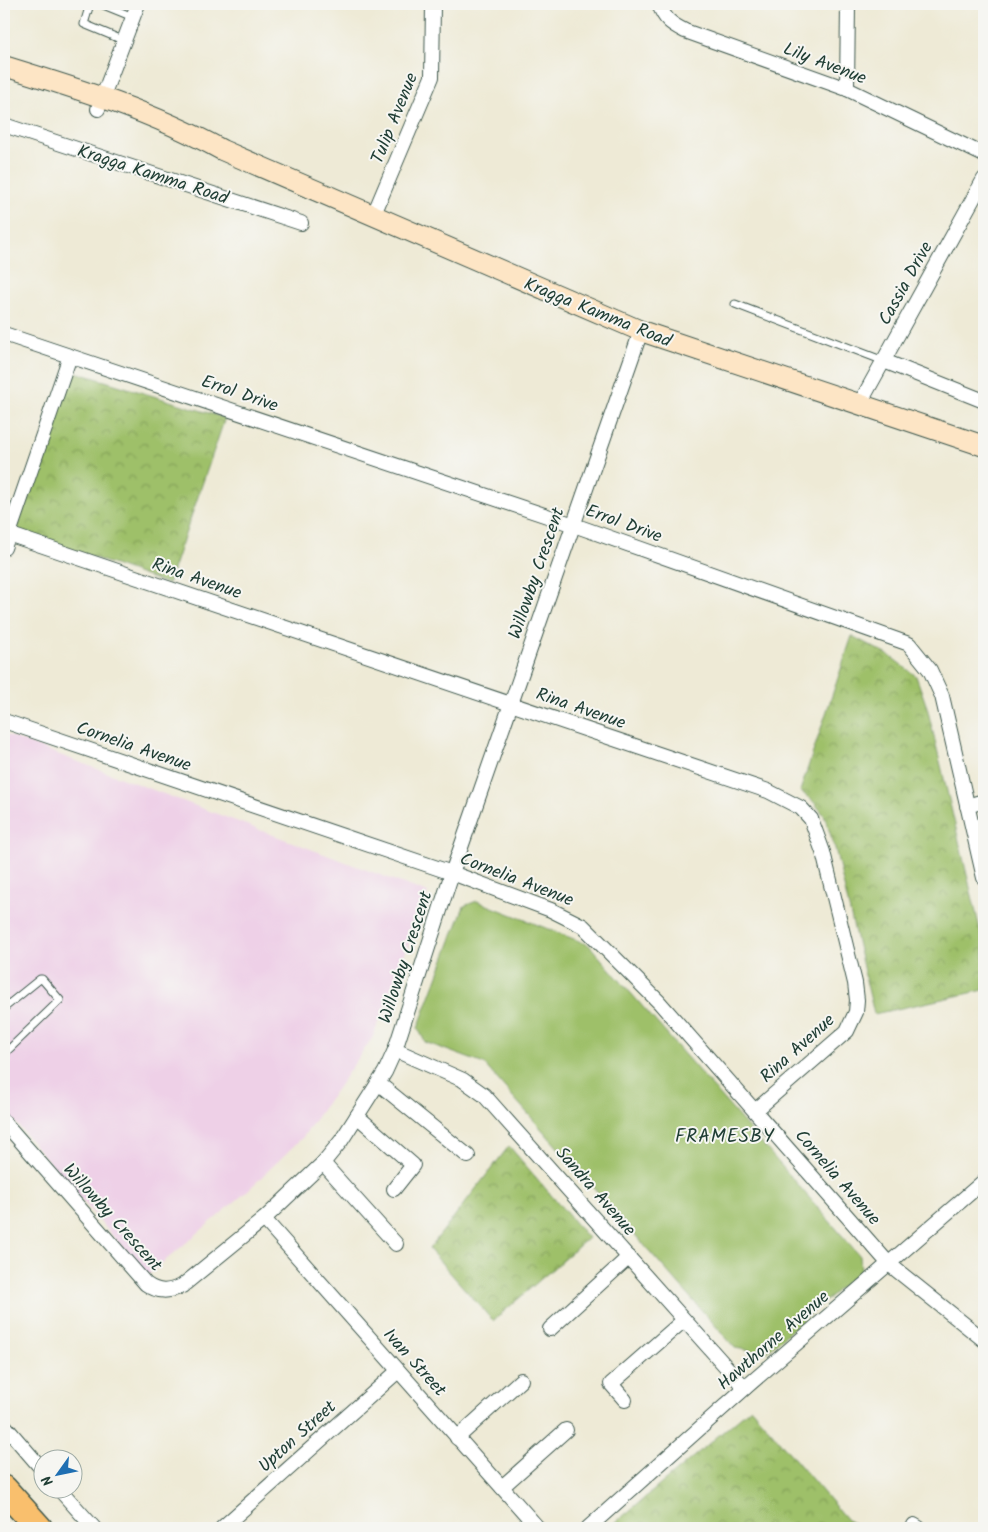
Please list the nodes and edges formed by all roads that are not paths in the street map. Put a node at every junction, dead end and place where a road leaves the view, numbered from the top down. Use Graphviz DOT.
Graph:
graph roads {
  1 [pos="90,4"];
  2 [pos="101,4"];
  3 [pos="433,4"];
  4 [pos="659,4"];
  5 [pos="848,4"];
  6 [pos="135,10"];
  7 [pos="125,40"];
  8 [pos="4,66"];
  9 [pos="4,80"];
  10 [pos="847,89"];
  11 [pos="101,103"];
  12 [pos="4,125"];
  13 [pos="984,156"];
  14 [pos="984,179"];
  15 [pos="374,214"];
  16 [pos="301,223"];
  17 [pos="735,304"];
  18 [pos="640,331"];
  19 [pos="4,334"];
  20 [pos="70,356"];
  21 [pos="884,361"];
  22 [pos="984,401"];
  23 [pos="858,405"];
  24 [pos="984,446"];
  25 [pos="571,524"];
  26 [pos="8,534"];
  27 [pos="4,548"];
  28 [pos="512,704"];
  29 [pos="4,721"];
  30 [pos="984,801"];
  31 [pos="967,806"];
  32 [pos="452,873"];
  33 [pos="984,878"];
  34 [pos="4,1008"];
  35 [pos="395,1050"];
  36 [pos="4,1054"];
  37 [pos="378,1083"];
  38 [pos="755,1111"];
  39 [pos="357,1116"];
  40 [pos="4,1122"];
  41 [pos="468,1156"];
  42 [pos="323,1163"];
  43 [pos="984,1181"];
  44 [pos="394,1189"];
  45 [pos="264,1219"];
  46 [pos="396,1244"];
  47 [pos="629,1257"];
  48 [pos="889,1264"];
  49 [pos="684,1320"];
  50 [pos="550,1329"];
  51 [pos="984,1340"];
  52 [pos="398,1371"];
  53 [pos="521,1380"];
  54 [pos="745,1388"];
  55 [pos="625,1400"];
  56 [pos="4,1426"];
  57 [pos="566,1430"];
  58 [pos="458,1438"];
  59 [pos="32,1458"];
  60 [pos="502,1487"];
  61 [pos="4,1489"];
  62 [pos="69,1500"];
  63 [pos="39,1528"];
  64 [pos="94,1528"];
  65 [pos="222,1528"];
  66 [pos="538,1528"];
  67 [pos="588,1528"];
  1 -- 7 [label="lane"];
  2 -- 6 [label="lane"];
  3 -- 15 [label="street, Tulip Avenue"];
  4 -- 10 [label="street, Lily Avenue"];
  5 -- 10 [label="street"];
  6 -- 7 [label="street"];
  7 -- 11 [label="street"];
  8 -- 11 [label="main road, Kragga Kamma Road"];
  9 -- 11 [label="main road, Kragga Kamma Road"];
  10 -- 13 [label="street, Lily Avenue"];
  11 -- 15 [label="main road, Kragga Kamma Road"];
  12 -- 16 [label="street, Kragga Kamma Road"];
  14 -- 21 [label="street, Cassia Drive"];
  15 -- 18 [label="main road, Kragga Kamma Road"];
  17 -- 21 [label="lane"];
  18 -- 23 [label="main road, Kragga Kamma Road"];
  18 -- 25 [label="street, Willowby Crescent"];
  19 -- 20 [label="street, Errol Drive"];
  20 -- 25 [label="street, Errol Drive"];
  20 -- 26 [label="street"];
  21 -- 22 [label="street"];
  21 -- 23 [label="street, Cassia Drive"];
  23 -- 24 [label="main road, Kragga Kamma Road"];
  25 -- 28 [label="street, Willowby Crescent"];
  25 -- 31 [label="street, Errol Drive"];
  26 -- 27 [label="street"];
  26 -- 28 [label="street, Rina Avenue"];
  28 -- 32 [label="street, Willowby Crescent"];
  28 -- 38 [label="street, Rina Avenue"];
  29 -- 32 [label="street, Cornelia Avenue"];
  30 -- 31 [label="street"];
  31 -- 33 [label="street, Errol Drive"];
  32 -- 35 [label="street, Willowby Crescent"];
  32 -- 38 [label="street, Cornelia Avenue"];
  34 -- 36 [label="lane"];
  35 -- 37 [label="street, Willowby Crescent"];
  35 -- 47 [label="street, Sandra Avenue"];
  37 -- 39 [label="street, Willowby Crescent"];
  37 -- 41 [label="street"];
  38 -- 48 [label="street, Cornelia Avenue"];
  39 -- 42 [label="street, Willowby Crescent"];
  39 -- 44 [label="street"];
  40 -- 45 [label="street, Willowby Crescent"];
  42 -- 45 [label="street, Willowby Crescent"];
  42 -- 46 [label="street"];
  43 -- 48 [label="street, Hawthorne Avenue"];
  45 -- 52 [label="street, Ivan Street"];
  47 -- 49 [label="street, Sandra Avenue"];
  47 -- 50 [label="street"];
  48 -- 51 [label="street, Cornelia Avenue"];
  48 -- 54 [label="street, Hawthorne Avenue"];
  49 -- 54 [label="street, Sandra Avenue"];
  49 -- 55 [label="street"];
  52 -- 58 [label="street, Ivan Street"];
  52 -- 65 [label="street, Upton Street"];
  53 -- 58 [label="street"];
  54 -- 67 [label="street, Hawthorne Avenue"];
  56 -- 59 [label="street"];
  57 -- 60 [label="street"];
  58 -- 60 [label="street, Ivan Street"];
  60 -- 66 [label="street, Ivan Street"];
  61 -- 63 [label="highway"];
  62 -- 64 [label="street"];
}
